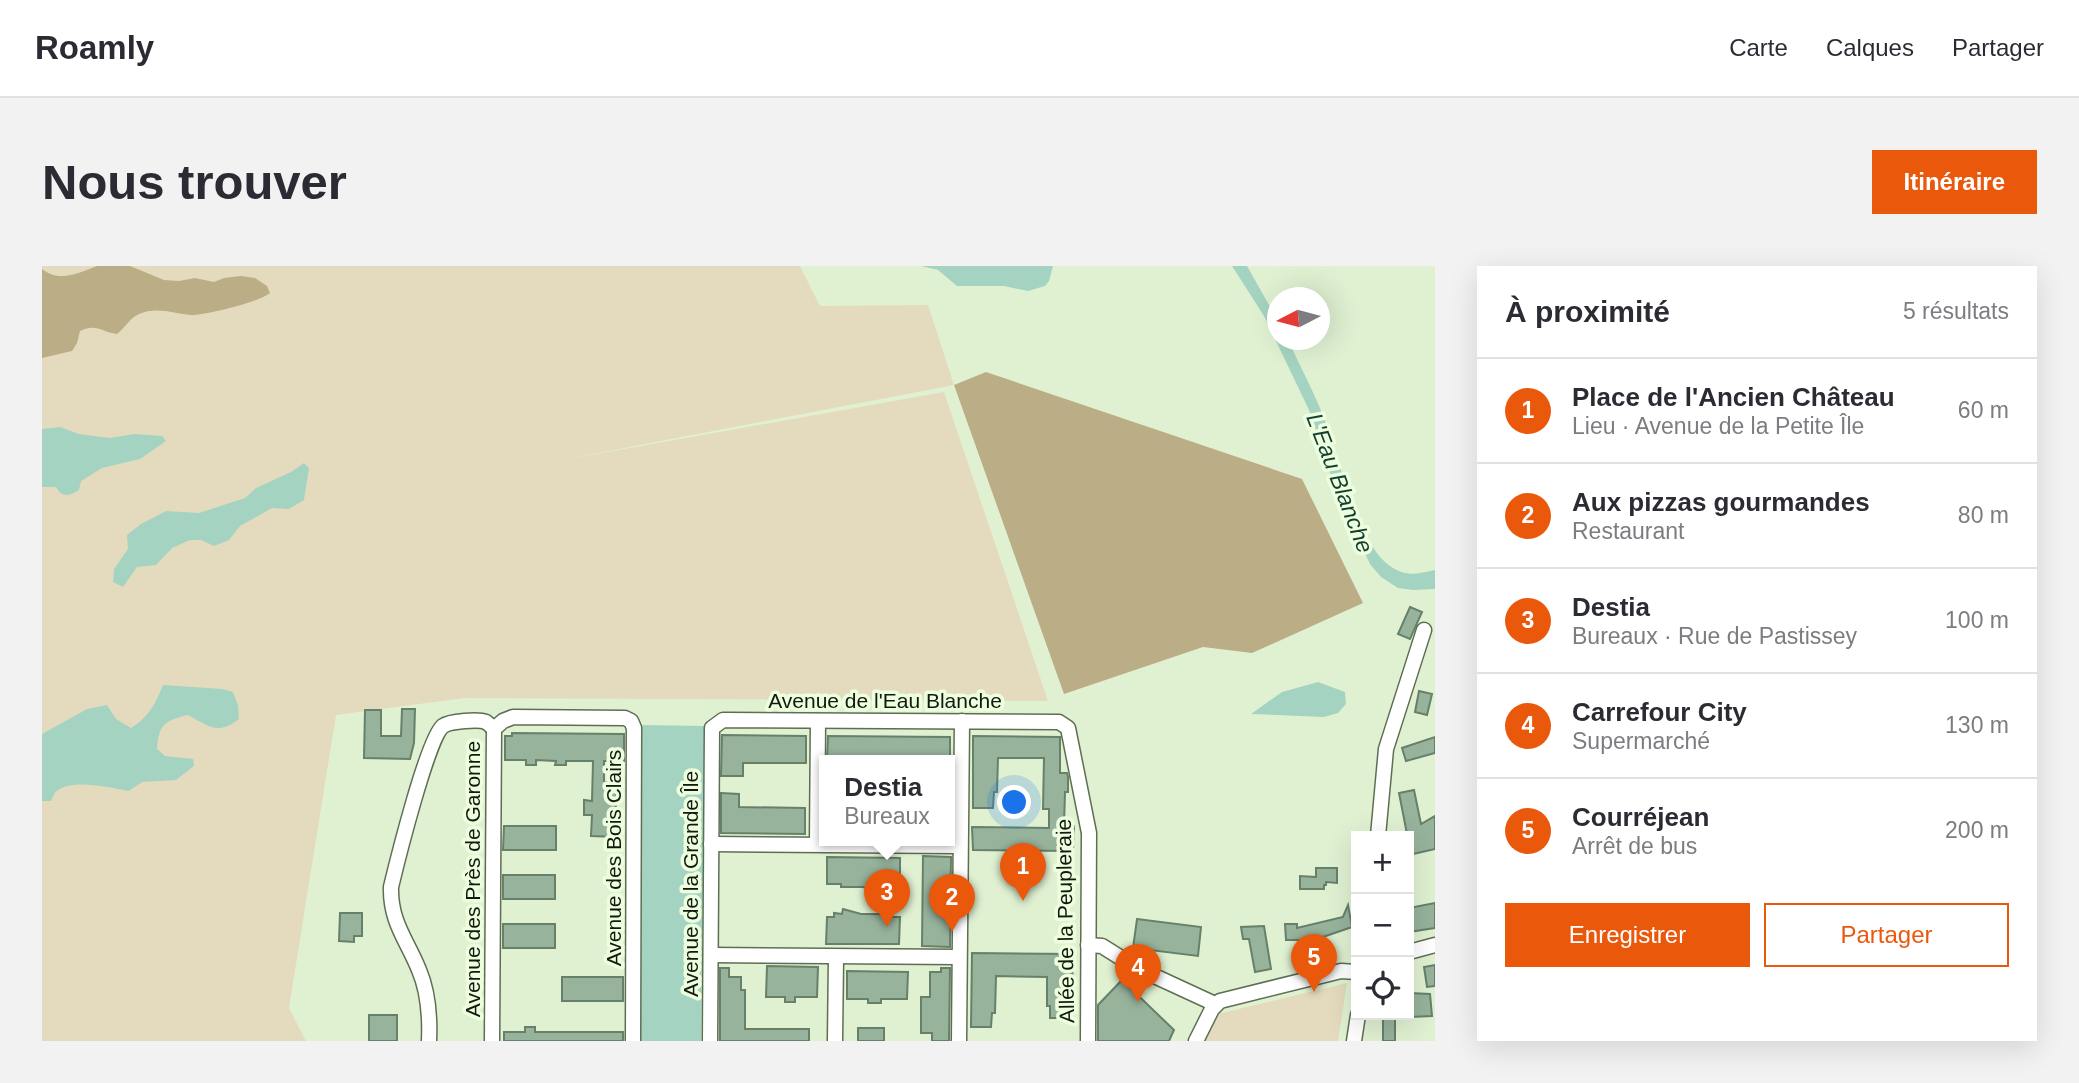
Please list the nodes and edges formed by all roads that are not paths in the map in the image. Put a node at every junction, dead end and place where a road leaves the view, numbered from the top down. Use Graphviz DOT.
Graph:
graph roads {
  1 [pos="1424,630"];
  2 [pos="818,721"];
  3 [pos="962,721"];
  4 [pos="1059,722"];
  5 [pos="498,725"];
  6 [pos="712,728"];
  7 [pos="1378,831"];
  8 [pos="711,844"];
  9 [pos="817,844"];
  10 [pos="955,846"];
  11 [pos="960,846"];
  12 [pos="1088,945"];
  13 [pos="1435,945"];
  14 [pos="1414,951"];
  15 [pos="710,955"];
  16 [pos="836,957"];
  17 [pos="960,957"];
  18 [pos="1351,972"];
  19 [pos="1215,1004"];
  20 [pos="1357,1020"];
  21 [pos="429,1041"];
  22 [pos="492,1041"];
  23 [pos="633,1041"];
  24 [pos="710,1041"];
  25 [pos="835,1041"];
  26 [pos="959,1041"];
  27 [pos="1088,1041"];
  28 [pos="1196,1041"];
  29 [pos="1354,1041"];
  1 -- 7 [label="street"];
  2 -- 3 [label="street, Avenue de l'Eau Blanche"];
  2 -- 6 [label="street, Avenue de l'Eau Blanche"];
  2 -- 9 [label="street"];
  3 -- 4 [label="street, Avenue de l'Eau Blanche"];
  3 -- 11 [label="street"];
  4 -- 12 [label="street, Allée de la Peupleraie"];
  5 -- 21 [label="street, Avenue des Bois Clairs"];
  5 -- 22 [label="street, Avenue des Près de Garonne"];
  5 -- 23 [label="street, Avenue des Bois Clairs"];
  6 -- 8 [label="street, Avenue de la Grande Île"];
  8 -- 9 [label="street"];
  8 -- 15 [label="street, Avenue de la Grande Île"];
  10 -- 11 [label="street"];
  11 -- 17 [label="street"];
  12 -- 19 [label="street"];
  12 -- 27 [label="street, Allée de la Peupleraie"];
  13 -- 14 [label="street"];
  15 -- 16 [label="street"];
  15 -- 24 [label="street, Avenue de la Grande Île"];
  16 -- 17 [label="street"];
  16 -- 25 [label="street"];
  17 -- 26 [label="street"];
  18 -- 19 [label="street"];
  19 -- 28 [label="street"];
  20 -- 29 [label="street"];
}
